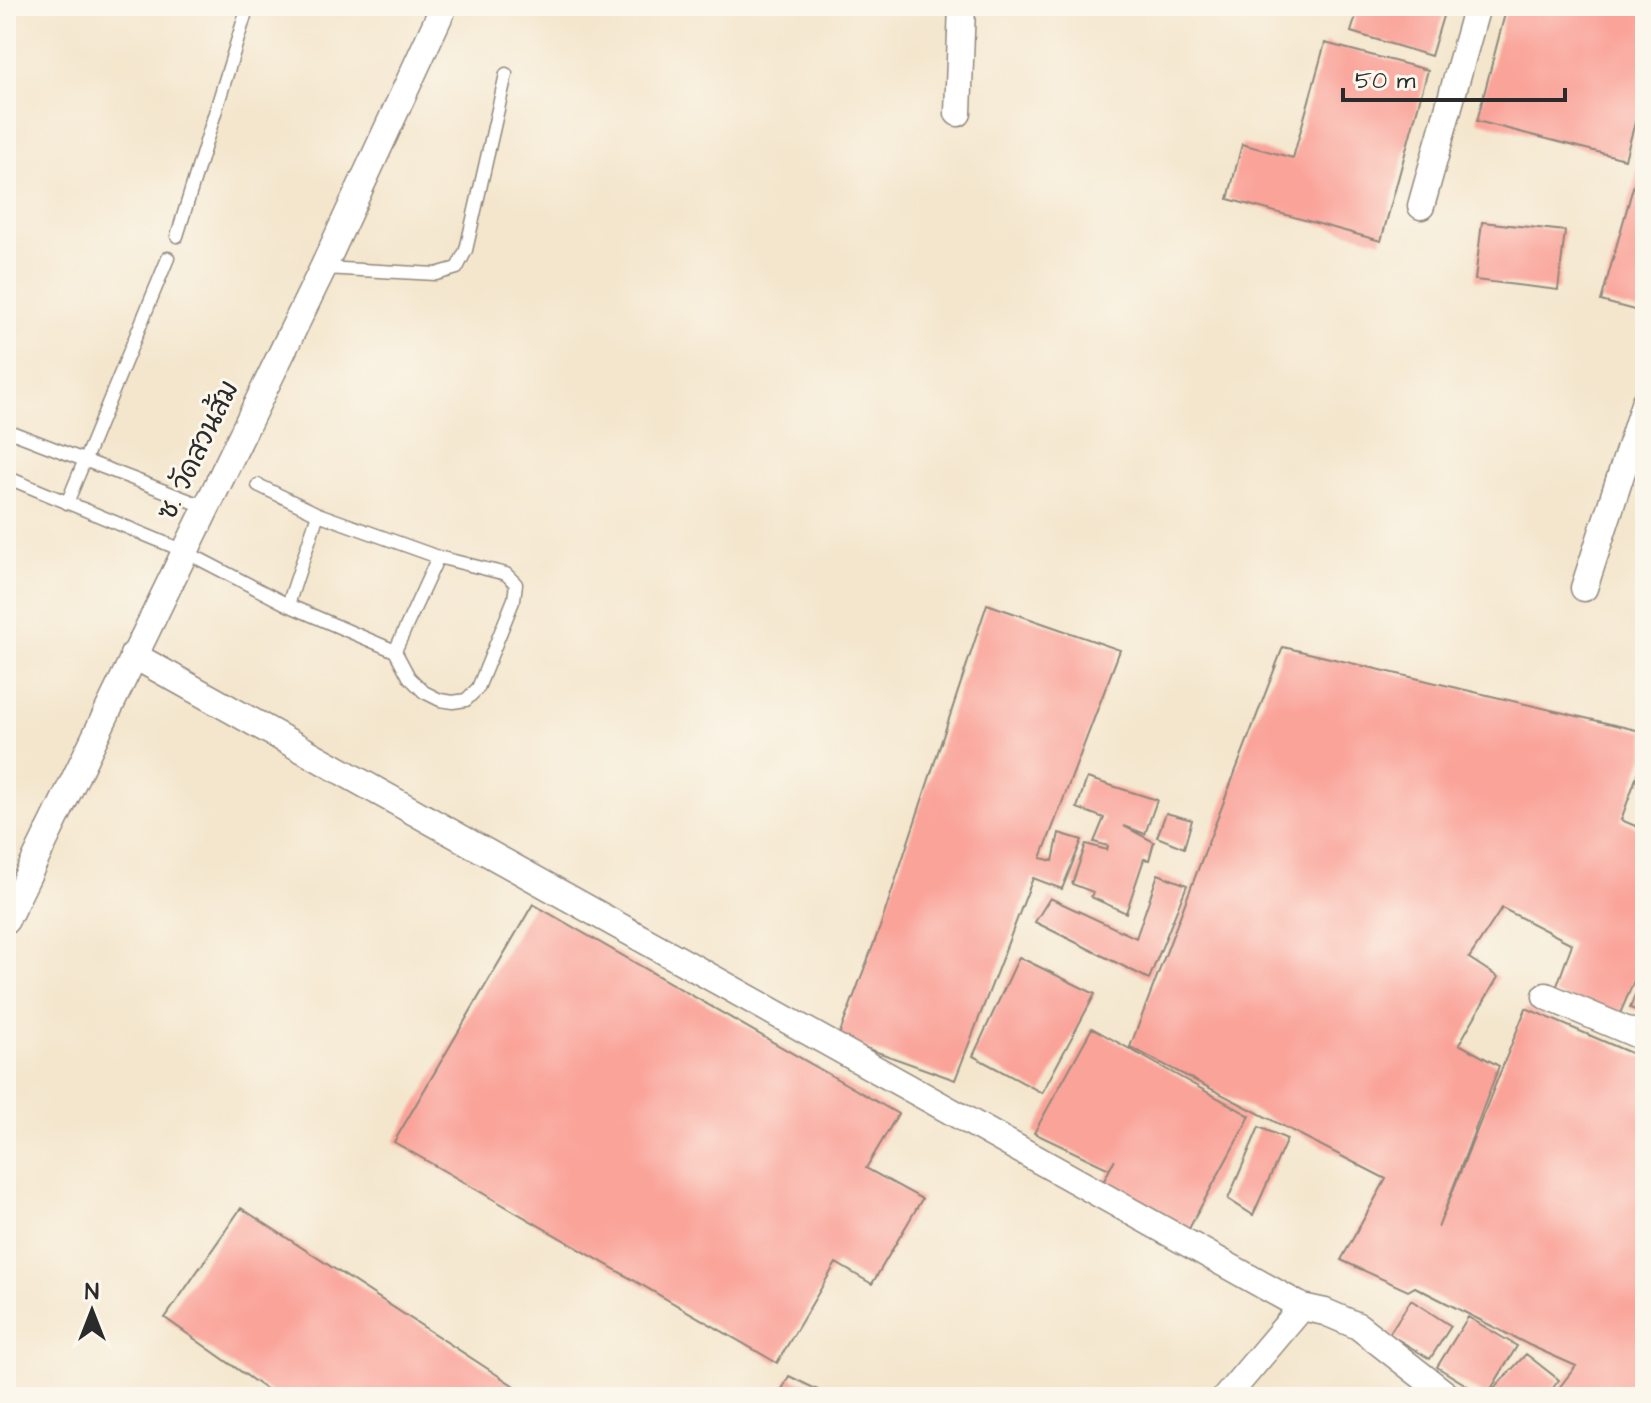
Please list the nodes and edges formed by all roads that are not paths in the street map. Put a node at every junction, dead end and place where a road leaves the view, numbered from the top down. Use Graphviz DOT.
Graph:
graph roads {
  1 [pos="248,6"];
  2 [pos="444,6"];
  3 [pos="962,6"];
  4 [pos="1477,6"];
  5 [pos="506,74"];
  6 [pos="958,113"];
  7 [pos="1421,206"];
  8 [pos="177,236"];
  9 [pos="168,258"];
  10 [pos="323,268"];
  11 [pos="1645,401"];
  12 [pos="6,430"];
  13 [pos="86,461"];
  14 [pos="6,477"];
  15 [pos="258,485"];
  16 [pos="67,503"];
  17 [pos="206,507"];
  18 [pos="318,514"];
  19 [pos="184,551"];
  20 [pos="438,557"];
  21 [pos="1584,588"];
  22 [pos="288,605"];
  23 [pos="395,651"];
  24 [pos="133,655"];
  25 [pos="6,920"];
  26 [pos="1546,996"];
  27 [pos="1645,1038"];
  28 [pos="1302,1307"];
  29 [pos="1226,1397"];
  30 [pos="1449,1397"];
  1 -- 8 [label="lane"];
  2 -- 10 [label="street, ซ. วัดสวนส้ม"];
  3 -- 6 [label="street"];
  4 -- 7 [label="street"];
  5 -- 10 [label="lane"];
  9 -- 13 [label="lane"];
  10 -- 17 [label="street, ซ. วัดสวนส้ม"];
  11 -- 21 [label="street"];
  12 -- 13 [label="lane"];
  13 -- 16 [label="lane"];
  13 -- 17 [label="lane"];
  14 -- 16 [label="lane"];
  15 -- 18 [label="lane"];
  16 -- 19 [label="lane"];
  17 -- 19 [label="street, ซ. วัดสวนส้ม"];
  18 -- 20 [label="lane"];
  18 -- 22 [label="lane"];
  19 -- 22 [label="lane"];
  19 -- 24 [label="street, ซ. วัดสวนส้ม"];
  20 -- 23 [label="lane"];
  20 -- 23 [label="lane"];
  22 -- 23 [label="lane"];
  24 -- 25 [label="street, ซ. วัดสวนส้ม"];
  24 -- 28 [label="street"];
  26 -- 27 [label="street"];
  28 -- 29 [label="street"];
  28 -- 30 [label="street"];
}
